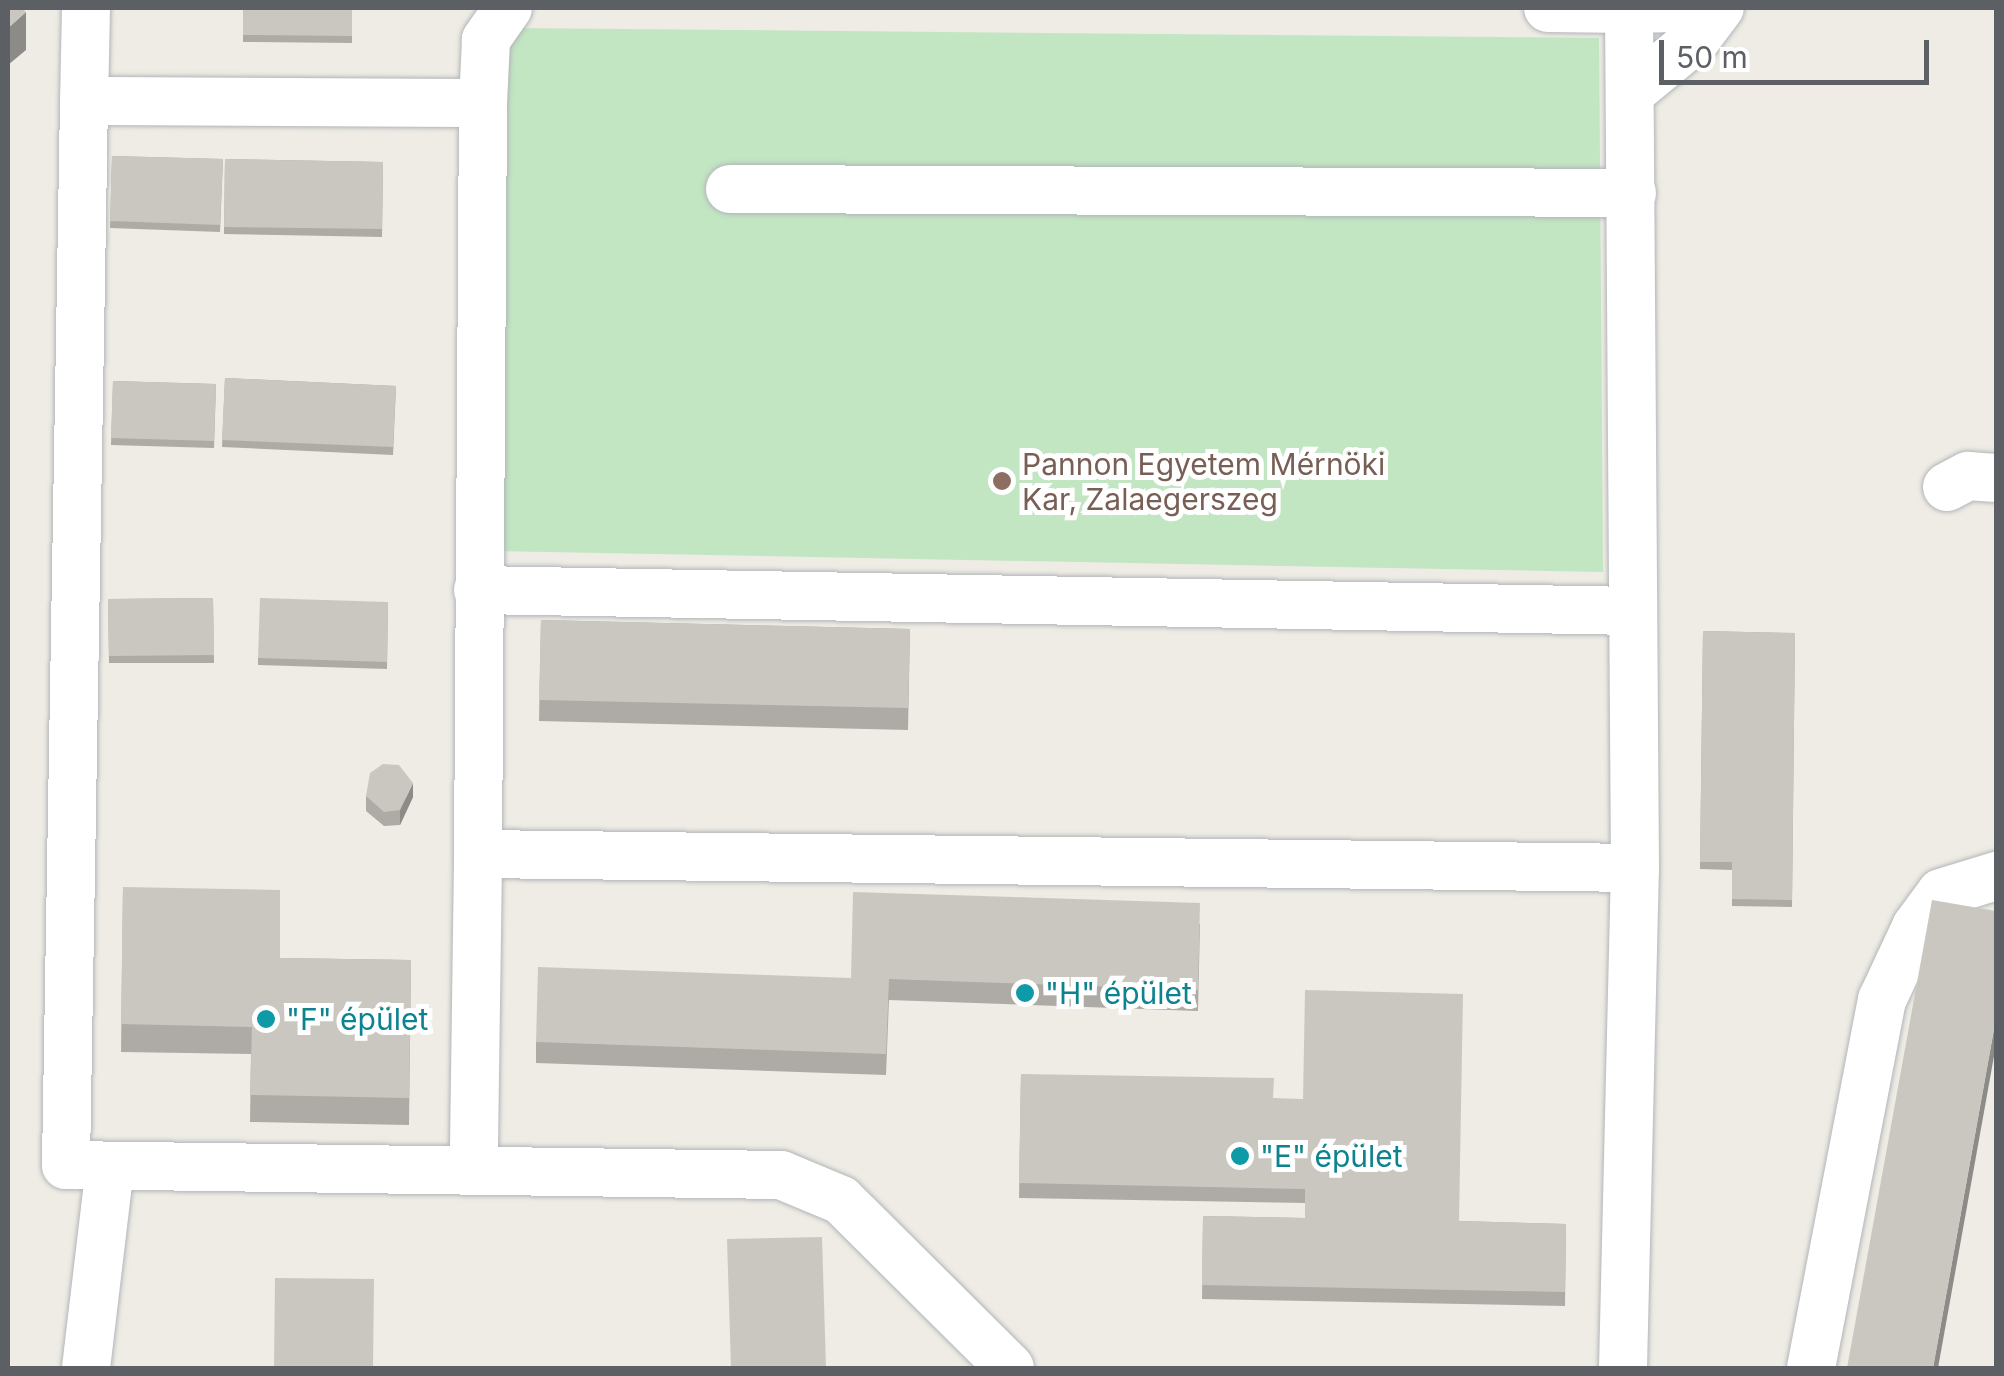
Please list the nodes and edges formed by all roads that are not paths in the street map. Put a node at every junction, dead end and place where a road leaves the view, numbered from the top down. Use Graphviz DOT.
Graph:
graph roads {
  1 [pos="86,8"];
  2 [pos="508,8"];
  3 [pos="1548,8"];
  4 [pos="1678,8"];
  5 [pos="1720,8"];
  6 [pos="1629,10"];
  7 [pos="1630,93"];
  8 [pos="84,101"];
  9 [pos="483,103"];
  10 [pos="730,189"];
  11 [pos="1632,194"];
  12 [pos="1996,478"];
  13 [pos="1947,487"];
  14 [pos="478,590"];
  15 [pos="1634,611"];
  16 [pos="478,854"];
  17 [pos="1635,868"];
  18 [pos="1996,876"];
  19 [pos="474,1146"];
  20 [pos="89,1155"];
  21 [pos="86,1368"];
  22 [pos="1010,1368"];
  23 [pos="1623,1368"];
  24 [pos="1812,1368"];
  1 -- 8 [label="street"];
  2 -- 9 [label="street"];
  3 -- 6 [label="street"];
  4 -- 6 [label="street"];
  5 -- 7 [label="street"];
  6 -- 7 [label="street"];
  7 -- 11 [label="street"];
  8 -- 9 [label="street"];
  8 -- 20 [label="street"];
  9 -- 14 [label="street"];
  10 -- 11 [label="street"];
  11 -- 15 [label="street"];
  12 -- 13 [label="street"];
  14 -- 15 [label="street"];
  14 -- 16 [label="street"];
  15 -- 17 [label="street"];
  16 -- 17 [label="street"];
  16 -- 19 [label="street"];
  17 -- 23 [label="street"];
  18 -- 24 [label="street"];
  20 -- 21 [label="street"];
  20 -- 22 [label="street"];
}
